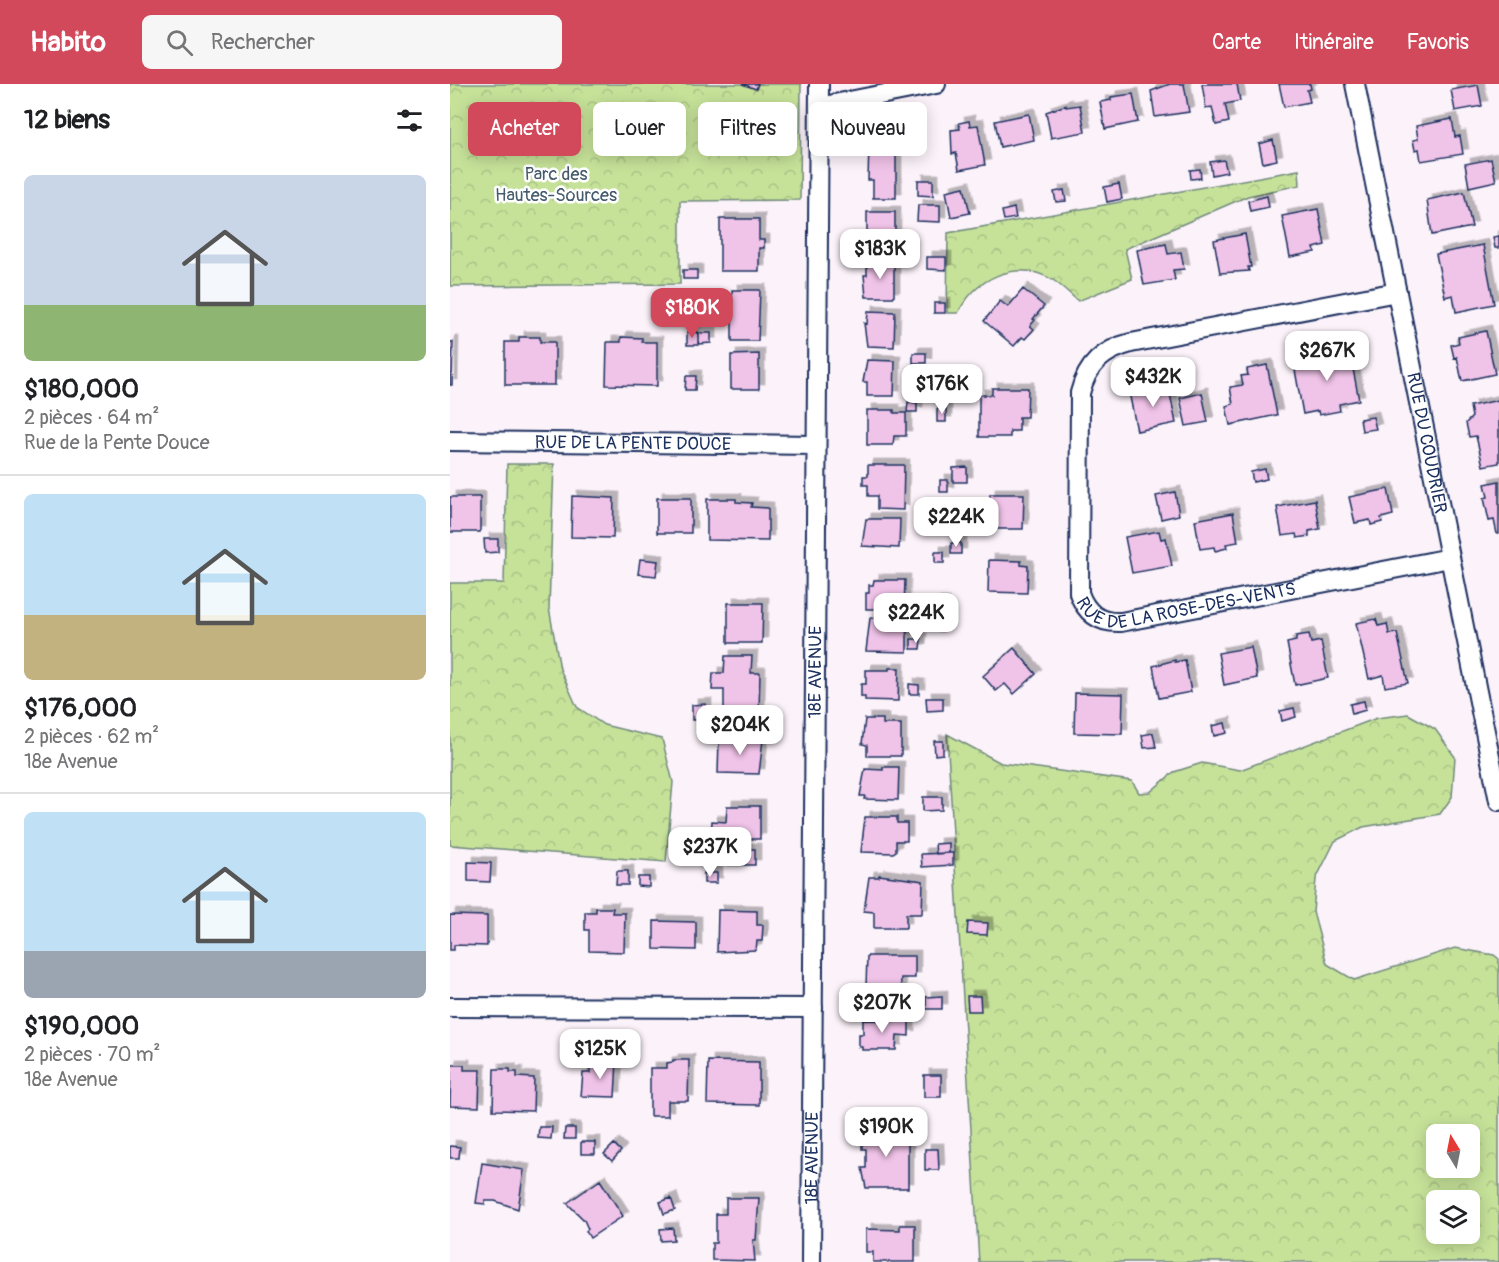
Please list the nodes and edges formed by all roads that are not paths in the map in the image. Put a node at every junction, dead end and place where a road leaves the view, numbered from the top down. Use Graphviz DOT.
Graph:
graph roads {
  1 [pos="819,84"];
  2 [pos="936,84"];
  3 [pos="1355,84"];
  4 [pos="819,102"];
  5 [pos="844,102"];
  6 [pos="818,156"];
  7 [pos="1397,292"];
  8 [pos="450,441"];
  9 [pos="815,445"];
  10 [pos="1450,558"];
  11 [pos="1499,801"];
  12 [pos="450,1007"];
  13 [pos="813,1008"];
  14 [pos="811,1262"];
  1 -- 4 [label="street, 18E AVENUE"];
  2 -- 5 [label="street"];
  3 -- 7 [label="street, RUE DU COUDRIER"];
  6 -- 9 [label="street, 18E AVENUE"];
  7 -- 10 [label="street, RUE DU COUDRIER"];
  7 -- 10 [label="street, RUE DE LA ROSE-DES-VENTS"];
  8 -- 9 [label="street, RUE DE LA PENTE DOUCE"];
  9 -- 13 [label="street, 18E AVENUE"];
  10 -- 11 [label="street, RUE DU COUDRIER"];
  12 -- 13 [label="street"];
  13 -- 14 [label="street, 18E AVENUE"];
}
